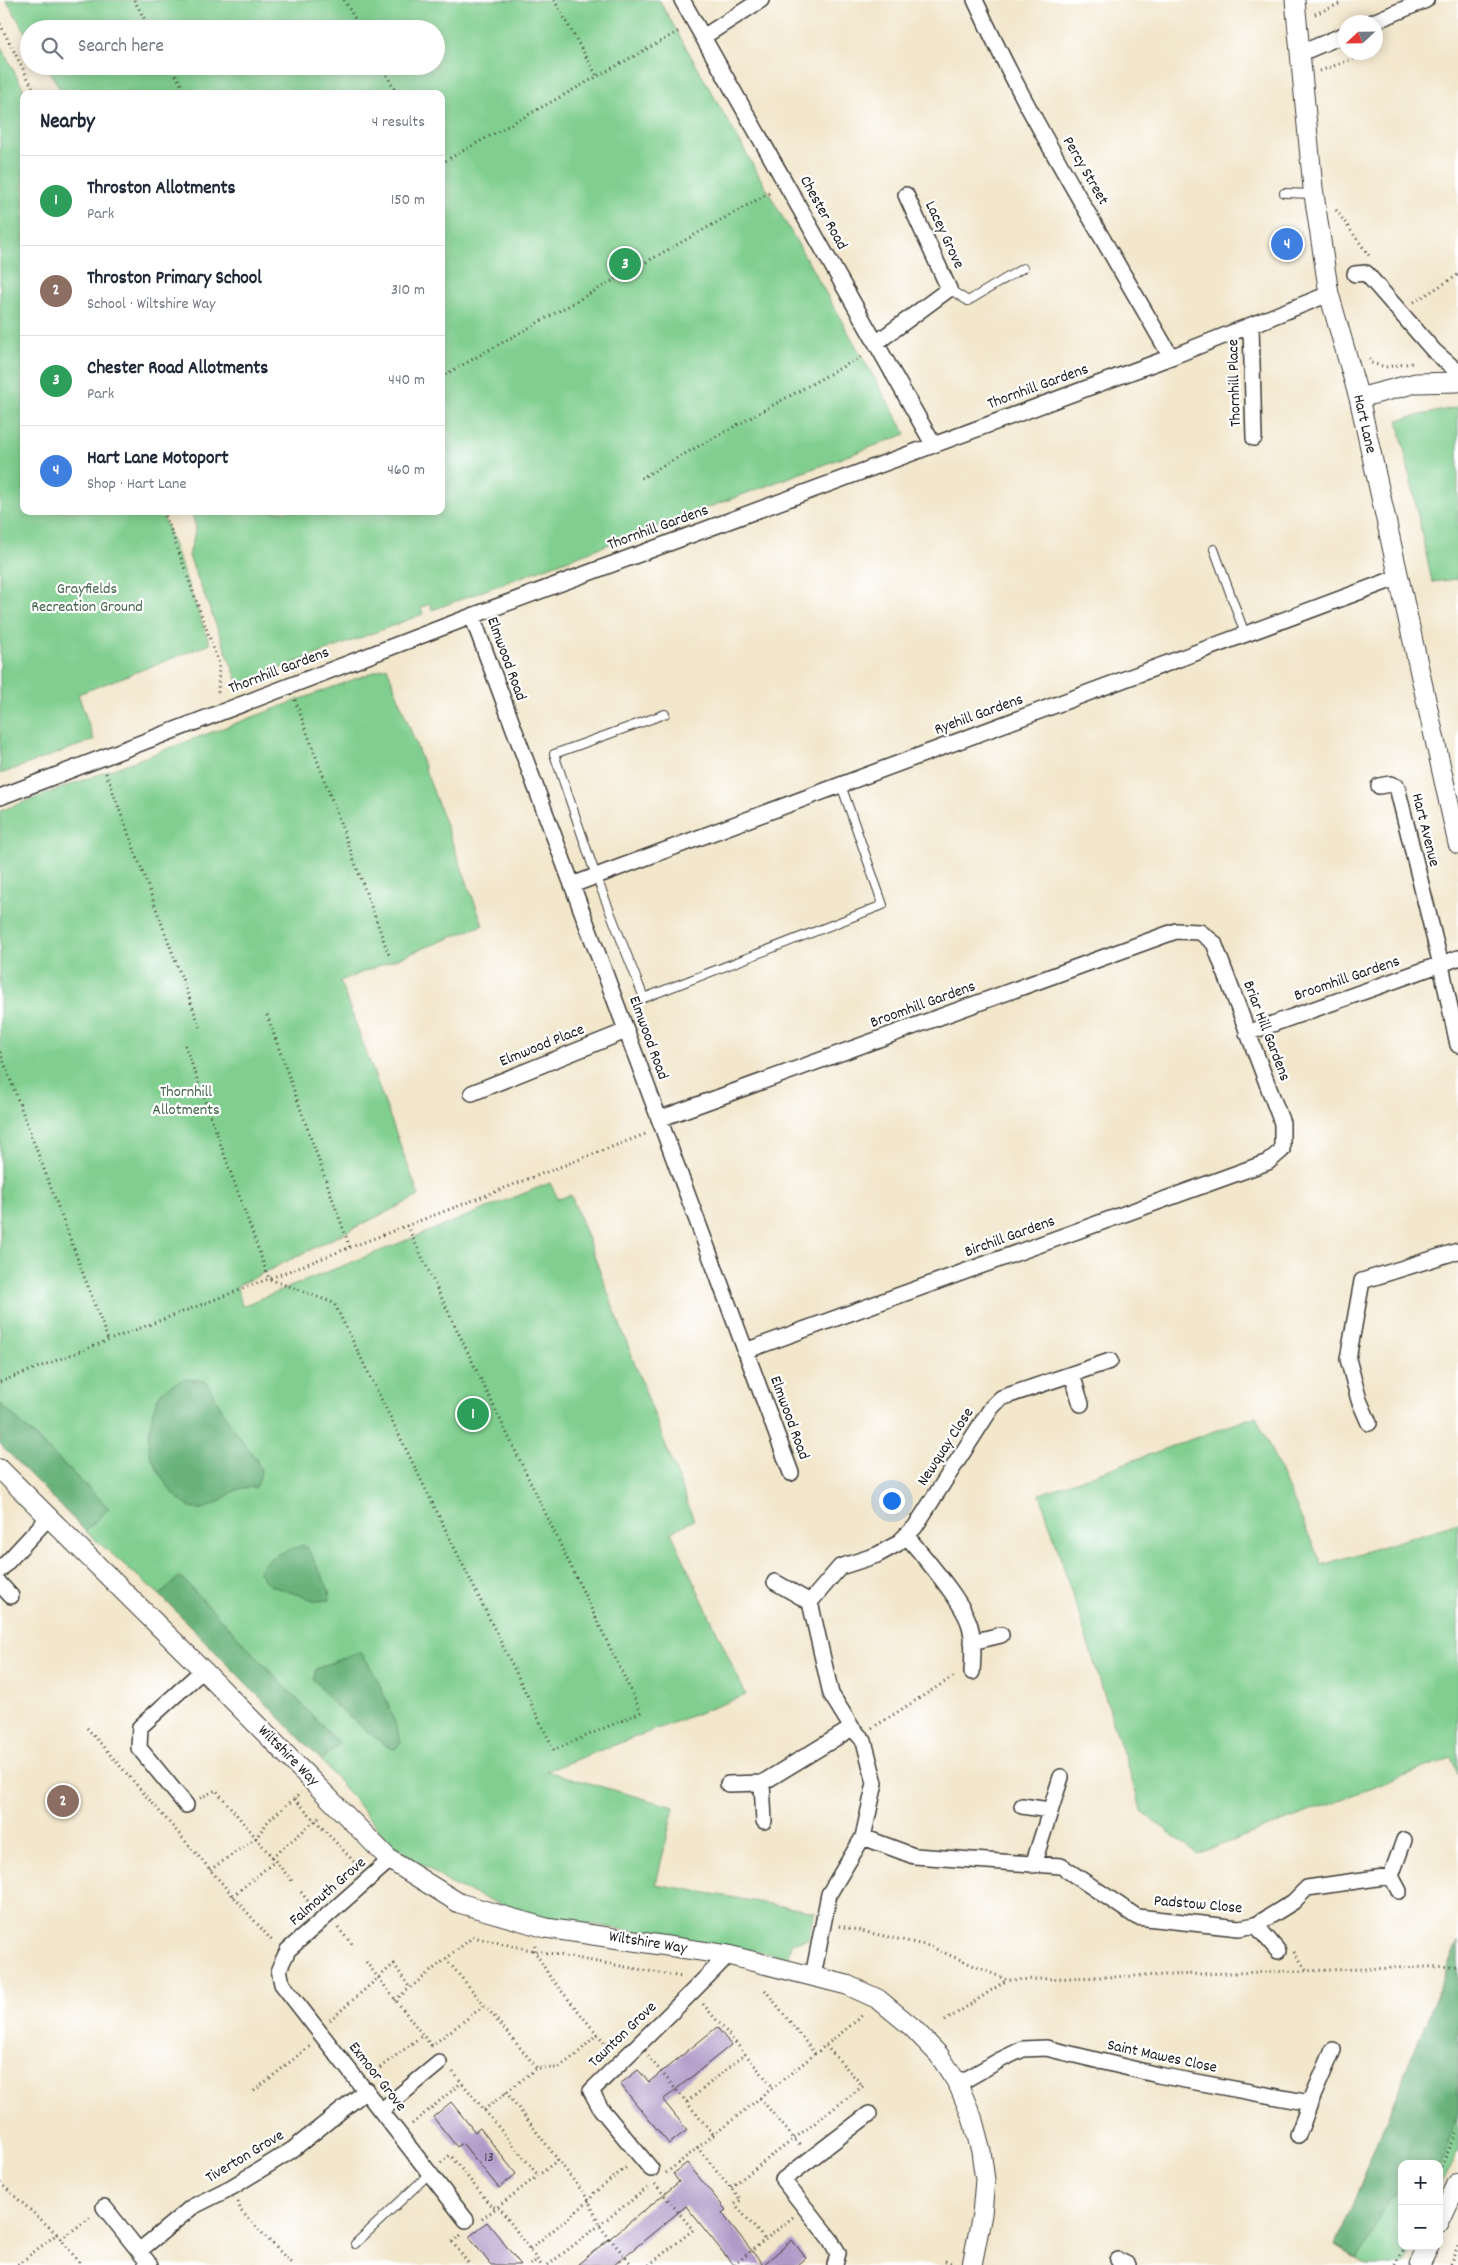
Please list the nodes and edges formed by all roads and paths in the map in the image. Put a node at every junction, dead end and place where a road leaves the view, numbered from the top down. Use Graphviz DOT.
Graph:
graph roads {
  1 [pos="134,0"];
  2 [pos="344,0"];
  3 [pos="554,0"];
  4 [pos="682,0"];
  5 [pos="761,0"];
  6 [pos="975,0"];
  7 [pos="1426,0"];
  8 [pos="1303,4"];
  9 [pos="1339,4"];
  10 [pos="1383,18"];
  11 [pos="145,20"];
  12 [pos="355,20"];
  13 [pos="0,24"];
  14 [pos="683,28"];
  15 [pos="703,37"];
  16 [pos="1338,37"];
  17 [pos="1301,53"];
  18 [pos="1350,60"];
  19 [pos="20,63"];
  20 [pos="26,75"];
  21 [pos="176,75"];
  22 [pos="387,75"];
  23 [pos="597,76"];
  24 [pos="1320,81"];
  25 [pos="34,90"];
  26 [pos="184,90"];
  27 [pos="395,90"];
  28 [pos="445,161"];
  29 [pos="774,190"];
  30 [pos="1284,193"];
  31 [pos="1314,194"];
  32 [pos="906,195"];
  33 [pos="1333,205"];
  34 [pos="1332,215"];
  35 [pos="1023,268"];
  36 [pos="1354,274"];
  37 [pos="1458,275"];
  38 [pos="949,289"];
  39 [pos="1329,294"];
  40 [pos="1406,307"];
  41 [pos="1251,326"];
  42 [pos="871,349"];
  43 [pos="1171,357"];
  44 [pos="1367,357"];
  45 [pos="1417,362"];
  46 [pos="1458,372"];
  47 [pos="445,376"];
  48 [pos="1458,382"];
  49 [pos="1358,398"];
  50 [pos="1254,438"];
  51 [pos="933,444"];
  52 [pos="641,478"];
  53 [pos="165,515"];
  54 [pos="1214,549"];
  55 [pos="1398,577"];
  56 [pos="472,616"];
  57 [pos="1245,634"];
  58 [pos="290,686"];
  59 [pos="222,712"];
  60 [pos="665,714"];
  61 [pos="100,758"];
  62 [pos="841,785"];
  63 [pos="1379,786"];
  64 [pos="0,797"];
  65 [pos="1458,844"];
  66 [pos="596,876"];
  67 [pos="572,885"];
  68 [pos="1200,932"];
  69 [pos="390,955"];
  70 [pos="1458,958"];
  71 [pos="1441,965"];
  72 [pos="267,1015"];
  73 [pos="201,1030"];
  74 [pos="626,1031"];
  75 [pos="1247,1033"];
  76 [pos="185,1045"];
  77 [pos="1458,1045"];
  78 [pos="0,1052"];
  79 [pos="472,1093"];
  80 [pos="661,1124"];
  81 [pos="1282,1150"];
  82 [pos="407,1226"];
  83 [pos="350,1248"];
  84 [pos="1458,1251"];
  85 [pos="269,1279"];
  86 [pos="108,1340"];
  87 [pos="745,1351"];
  88 [pos="1110,1361"];
  89 [pos="1072,1374"];
  90 [pos="0,1382"];
  91 [pos="1081,1404"];
  92 [pos="1369,1423"];
  93 [pos="0,1469"];
  94 [pos="791,1473"];
  95 [pos="49,1517"];
  96 [pos="906,1535"];
  97 [pos="0,1570"];
  98 [pos="775,1582"];
  99 [pos="0,1584"];
  100 [pos="11,1596"];
  101 [pos="810,1602"];
  102 [pos="1001,1635"];
  103 [pos="972,1642"];
  104 [pos="973,1668"];
  105 [pos="202,1670"];
  106 [pos="87,1728"];
  107 [pos="855,1732"];
  108 [pos="1061,1777"];
  109 [pos="314,1783"];
  110 [pos="728,1784"];
  111 [pos="762,1784"];
  112 [pos="216,1790"];
  113 [pos="295,1798"];
  114 [pos="335,1804"];
  115 [pos="186,1805"];
  116 [pos="1022,1806"];
  117 [pos="1049,1810"];
  118 [pos="315,1821"];
  119 [pos="764,1821"];
  120 [pos="863,1837"];
  121 [pos="256,1838"];
  122 [pos="1404,1840"];
  123 [pos="273,1859"];
  124 [pos="390,1860"];
  125 [pos="1033,1865"];
  126 [pos="360,1868"];
  127 [pos="210,1870"];
  128 [pos="1391,1876"];
  129 [pos="292,1882"];
  130 [pos="1399,1891"];
  131 [pos="301,1892"];
  132 [pos="233,1896"];
  133 [pos="317,1912"];
  134 [pos="823,1923"];
  135 [pos="336,1925"];
  136 [pos="538,1925"];
  137 [pos="1256,1925"];
  138 [pos="354,1946"];
  139 [pos="534,1950"];
  140 [pos="1278,1951"];
  141 [pos="287,1953"];
  142 [pos="728,1955"];
  143 [pos="446,1958"];
  144 [pos="366,1962"];
  145 [pos="1458,1966"];
  146 [pos="813,1976"];
  147 [pos="378,1979"];
  148 [pos="1007,1980"];
  149 [pos="703,1981"];
  150 [pos="410,1987"];
  151 [pos="765,1990"];
  152 [pos="690,1994"];
  153 [pos="873,1997"];
  154 [pos="395,2000"];
  155 [pos="485,2005"];
  156 [pos="945,2020"];
  157 [pos="321,2033"];
  158 [pos="423,2036"];
  159 [pos="638,2043"];
  160 [pos="431,2046"];
  161 [pos="826,2046"];
  162 [pos="1333,2050"];
  163 [pos="745,2054"];
  164 [pos="815,2054"];
  165 [pos="442,2061"];
  166 [pos="537,2068"];
  167 [pos="460,2084"];
  168 [pos="958,2084"];
  169 [pos="363,2086"];
  170 [pos="773,2088"];
  171 [pos="254,2091"];
  172 [pos="506,2092"];
  173 [pos="760,2098"];
  174 [pos="687,2102"];
  175 [pos="1310,2103"];
  176 [pos="382,2110"];
  177 [pos="484,2110"];
  178 [pos="869,2114"];
  179 [pos="1458,2130"];
  180 [pos="400,2134"];
  181 [pos="713,2134"];
  182 [pos="1298,2135"];
  183 [pos="795,2138"];
  184 [pos="697,2147"];
  185 [pos="640,2156"];
  186 [pos="811,2159"];
  187 [pos="558,2160"];
  188 [pos="1443,2162"];
  189 [pos="430,2173"];
  190 [pos="538,2175"];
  191 [pos="652,2176"];
  192 [pos="0,2182"];
  193 [pos="1458,2182"];
  194 [pos="730,2188"];
  195 [pos="236,2197"];
  196 [pos="589,2201"];
  197 [pos="805,2207"];
  198 [pos="497,2208"];
  199 [pos="100,2210"];
  200 [pos="1443,2214"];
  201 [pos="599,2224"];
  202 [pos="469,2225"];
  203 [pos="57,2234"];
  204 [pos="61,2239"];
  205 [pos="765,2240"];
  206 [pos="452,2242"];
  207 [pos="355,2244"];
  208 [pos="1458,2245"];
  209 [pos="530,2249"];
  210 [pos="1403,2250"];
  211 [pos="1427,2250"];
  212 [pos="139,2251"];
  213 [pos="537,2260"];
  214 [pos="945,2261"];
  215 [pos="291,2263"];
  216 [pos="17,2265"];
  217 [pos="81,2265"];
  218 [pos="150,2265"];
  219 [pos="470,2265"];
  220 [pos="530,2265"];
  221 [pos="541,2265"];
  222 [pos="548,2265"];
  223 [pos="632,2265"];
  224 [pos="649,2265"];
  225 [pos="734,2265"];
  226 [pos="835,2265"];
  227 [pos="956,2265"];
  228 [pos="972,2265"];
  229 [pos="1396,2265"];
  230 [pos="1420,2265"];
  231 [pos="1450,2265"];
  1 -- 11 [label="path"];
  2 -- 12 [label="path"];
  3 -- 23 [label="path"];
  4 -- 15 [label="street, Chester Road"];
  5 -- 15 [label="street"];
  6 -- 43 [label="street, Percy Street"];
  7 -- 10 [label="street"];
  8 -- 9 [label="path"];
  8 -- 17 [label="street, Hart Lane"];
  13 -- 19 [label="path"];
  14 -- 23 [label="path"];
  15 -- 42 [label="street, Chester Road"];
  16 -- 17 [label="street"];
  17 -- 31 [label="street, Hart Lane"];
  18 -- 24 [label="path"];
  20 -- 25 [label="path"];
  21 -- 26 [label="path"];
  22 -- 27 [label="path"];
  23 -- 28 [label="path"];
  29 -- 47 [label="path"];
  30 -- 31 [label="lane"];
  31 -- 39 [label="street, Hart Lane"];
  32 -- 38 [label="street, Lacey Grove"];
  33 -- 34 [label="path"];
  35 -- 38 [label="lane"];
  36 -- 46 [label="street"];
  37 -- 40 [label="path"];
  38 -- 42 [label="street, Lacey Grove"];
  39 -- 41 [label="street, Thornhill Gardens"];
  39 -- 49 [label="street, Hart Lane"];
  41 -- 43 [label="street, Thornhill Gardens"];
  41 -- 50 [label="street, Thornhill Place"];
  42 -- 51 [label="street, Chester Road"];
  42 -- 52 [label="path"];
  43 -- 51 [label="street, Thornhill Gardens"];
  44 -- 45 [label="path"];
  48 -- 49 [label="street"];
  49 -- 55 [label="street, Hart Lane"];
  51 -- 56 [label="street, Thornhill Gardens"];
  53 -- 59 [label="path"];
  54 -- 57 [label="lane"];
  55 -- 57 [label="street, Ryehill Gardens"];
  55 -- 65 [label="street, Hart Lane"];
  56 -- 58 [label="street, Thornhill Gardens"];
  56 -- 67 [label="street, Elmwood Road"];
  57 -- 62 [label="street, Ryehill Gardens"];
  58 -- 59 [label="street, Thornhill Gardens"];
  58 -- 69 [label="path"];
  59 -- 61 [label="street, Thornhill Gardens"];
  60 -- 66 [label="lane"];
  61 -- 64 [label="street, Thornhill Gardens"];
  61 -- 73 [label="path"];
  62 -- 66 [label="street, Ryehill Gardens"];
  62 -- 66 [label="lane"];
  63 -- 71 [label="street, Hart Avenue"];
  66 -- 67 [label="street, Ryehill Gardens"];
  67 -- 74 [label="street, Elmwood Road"];
  68 -- 75 [label="street, Briar Hill Gardens"];
  68 -- 80 [label="street, Broomhill Gardens"];
  70 -- 71 [label="street, Broomhill Gardens"];
  71 -- 75 [label="street, Broomhill Gardens"];
  71 -- 77 [label="street, Hart Avenue"];
  72 -- 83 [label="path"];
  74 -- 79 [label="street, Elmwood Place"];
  74 -- 80 [label="street, Elmwood Road"];
  75 -- 81 [label="street, Briar Hill Gardens"];
  76 -- 85 [label="path"];
  78 -- 86 [label="path"];
  80 -- 82 [label="path"];
  80 -- 87 [label="street, Elmwood Road"];
  81 -- 87 [label="street, Birchill Gardens"];
  82 -- 83 [label="path"];
  82 -- 85 [label="path"];
  83 -- 85 [label="path"];
  84 -- 92 [label="street"];
  85 -- 86 [label="path"];
  86 -- 90 [label="path"];
  87 -- 94 [label="street, Elmwood Road"];
  88 -- 89 [label="street, Newquay Close"];
  89 -- 91 [label="street"];
  89 -- 96 [label="street, Newquay Close"];
  93 -- 95 [label="street, Wiltshire Way"];
  95 -- 97 [label="street"];
  95 -- 105 [label="street, Wiltshire Way"];
  96 -- 101 [label="street, Newquay Close"];
  96 -- 103 [label="street"];
  98 -- 101 [label="street"];
  99 -- 100 [label="street"];
  101 -- 107 [label="street"];
  102 -- 103 [label="street"];
  103 -- 104 [label="street"];
  104 -- 107 [label="path"];
  105 -- 109 [label="street, Wiltshire Way"];
  105 -- 115 [label="street"];
  106 -- 127 [label="path"];
  107 -- 111 [label="street"];
  107 -- 120 [label="street"];
  108 -- 117 [label="street"];
  109 -- 113 [label="path"];
  109 -- 114 [label="street, Wiltshire Way"];
  110 -- 111 [label="street"];
  111 -- 119 [label="street"];
  112 -- 121 [label="path"];
  113 -- 118 [label="path"];
  113 -- 121 [label="path"];
  114 -- 118 [label="path"];
  114 -- 124 [label="street, Wiltshire Way"];
  116 -- 117 [label="street"];
  117 -- 125 [label="street"];
  118 -- 123 [label="path"];
  118 -- 126 [label="path"];
  120 -- 125 [label="street, Padstow Close"];
  120 -- 134 [label="street"];
  121 -- 123 [label="path"];
  121 -- 127 [label="path"];
  122 -- 128 [label="street"];
  123 -- 129 [label="path"];
  123 -- 132 [label="path"];
  124 -- 136 [label="street, Wiltshire Way"];
  124 -- 141 [label="street, Falmouth Grove"];
  125 -- 137 [label="street, Padstow Close"];
  127 -- 132 [label="path"];
  128 -- 130 [label="street"];
  128 -- 137 [label="street, Padstow Close"];
  131 -- 133 [label="path"];
  132 -- 141 [label="path"];
  134 -- 146 [label="street"];
  134 -- 148 [label="path"];
  135 -- 138 [label="path"];
  136 -- 139 [label="path"];
  136 -- 142 [label="street, Wiltshire Way"];
  137 -- 140 [label="street"];
  139 -- 143 [label="path"];
  139 -- 149 [label="path"];
  139 -- 166 [label="path"];
  141 -- 157 [label="street, Exmoor Grove"];
  142 -- 146 [label="street, Wiltshire Way"];
  142 -- 149 [label="street, Taunton Grove"];
  143 -- 150 [label="path"];
  143 -- 155 [label="path"];
  144 -- 147 [label="path"];
  145 -- 148 [label="path"];
  146 -- 153 [label="street, Wiltshire Way"];
  147 -- 150 [label="path"];
  147 -- 154 [label="path"];
  147 -- 157 [label="path"];
  148 -- 156 [label="path"];
  149 -- 152 [label="street, Taunton Grove"];
  150 -- 154 [label="path"];
  151 -- 164 [label="path"];
  152 -- 159 [label="street, Taunton Grove"];
  152 -- 163 [label="path"];
  153 -- 161 [label="path"];
  153 -- 168 [label="street, Wiltshire Way"];
  154 -- 158 [label="path"];
  155 -- 160 [label="path"];
  155 -- 166 [label="path"];
  157 -- 169 [label="street, Exmoor Grove"];
  157 -- 171 [label="path"];
  158 -- 160 [label="path"];
  158 -- 169 [label="path"];
  159 -- 174 [label="path"];
  159 -- 185 [label="street, Taunton Grove"];
  160 -- 165 [label="path"];
  161 -- 164 [label="path"];
  161 -- 183 [label="path"];
  162 -- 175 [label="street"];
  163 -- 170 [label="path"];
  163 -- 174 [label="path"];
  164 -- 170 [label="path"];
  165 -- 176 [label="street"];
  165 -- 177 [label="path"];
  166 -- 172 [label="path"];
  167 -- 180 [label="path"];
  168 -- 175 [label="street, Saint Mawes Close"];
  168 -- 228 [label="street, Wiltshire Way"];
  169 -- 176 [label="street, Exmoor Grove"];
  169 -- 212 [label="street, Tiverton Grove"];
  170 -- 173 [label="path"];
  172 -- 177 [label="path"];
  172 -- 187 [label="path"];
  173 -- 181 [label="path"];
  173 -- 183 [label="path"];
  174 -- 181 [label="path"];
  175 -- 182 [label="street"];
  176 -- 180 [label="street, Exmoor Grove"];
  177 -- 190 [label="path"];
  178 -- 186 [label="street"];
  179 -- 188 [label="path"];
  180 -- 189 [label="street, Exmoor Grove"];
  181 -- 184 [label="path"];
  183 -- 186 [label="path"];
  183 -- 194 [label="path"];
  184 -- 191 [label="path"];
  184 -- 194 [label="path"];
  185 -- 191 [label="street, Taunton Grove"];
  185 -- 196 [label="path"];
  186 -- 197 [label="street"];
  187 -- 190 [label="path"];
  187 -- 196 [label="path"];
  189 -- 198 [label="path"];
  189 -- 202 [label="street, Exmoor Grove"];
  189 -- 207 [label="lane"];
  190 -- 198 [label="path"];
  191 -- 201 [label="path"];
  191 -- 224 [label="path"];
  192 -- 203 [label="path"];
  193 -- 200 [label="street"];
  194 -- 205 [label="path"];
  195 -- 215 [label="path"];
  196 -- 201 [label="path"];
  196 -- 209 [label="path"];
  197 -- 205 [label="path"];
  197 -- 226 [label="street"];
  198 -- 202 [label="path"];
  198 -- 209 [label="path"];
  199 -- 204 [label="path"];
  199 -- 212 [label="street"];
  201 -- 222 [label="path"];
  201 -- 223 [label="path"];
  202 -- 206 [label="path"];
  202 -- 206 [label="path"];
  203 -- 204 [label="path"];
  203 -- 216 [label="path"];
  204 -- 217 [label="path"];
  205 -- 225 [label="path"];
  206 -- 219 [label="path"];
  208 -- 231 [label="path"];
  209 -- 213 [label="path"];
  210 -- 229 [label="path"];
  211 -- 230 [label="street"];
  212 -- 218 [label="street"];
  213 -- 220 [label="path"];
  213 -- 221 [label="path"];
  214 -- 227 [label="path"];
}
